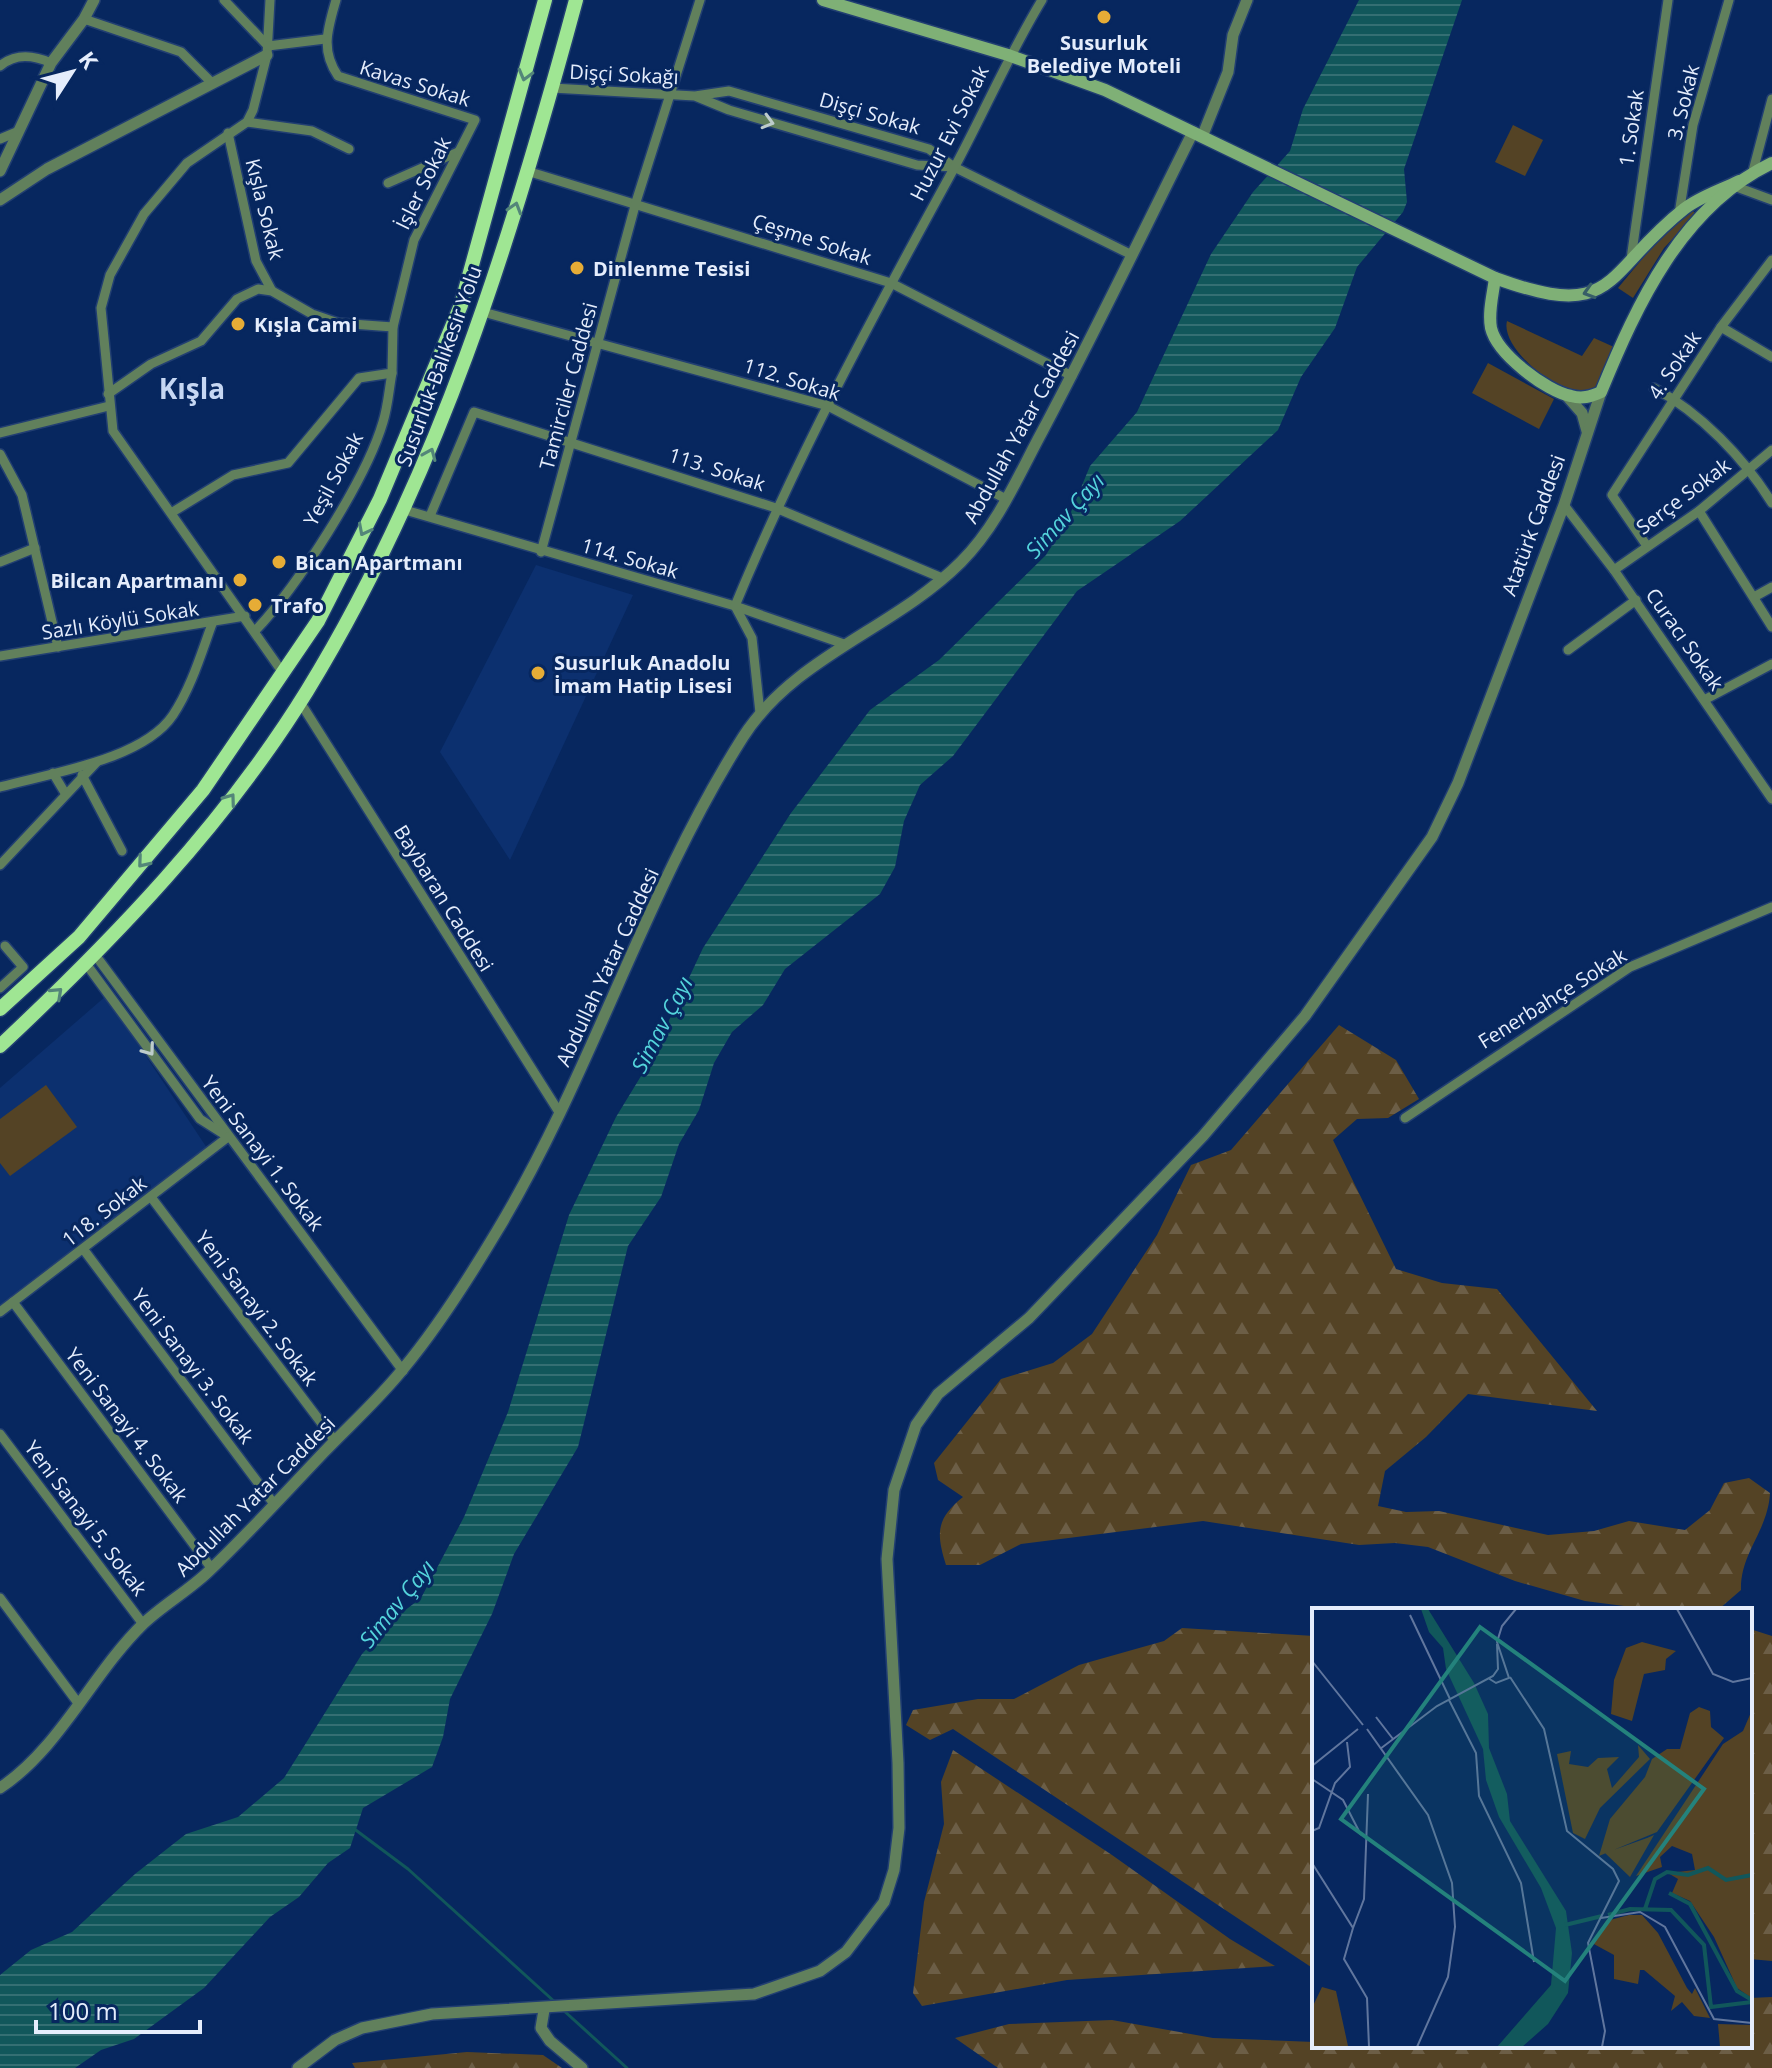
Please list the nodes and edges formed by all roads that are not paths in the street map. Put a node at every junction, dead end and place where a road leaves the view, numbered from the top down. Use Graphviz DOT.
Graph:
graph roads {
  1 [pos="94,0"];
  2 [pos="224,0"];
  3 [pos="270,0"];
  4 [pos="336,0"];
  5 [pos="545,0"];
  6 [pos="576,0"];
  7 [pos="700,0"];
  8 [pos="823,0"];
  9 [pos="1042,0"];
  10 [pos="1247,0"];
  11 [pos="1668,0"];
  12 [pos="1729,0"];
  13 [pos="84,19"];
  14 [pos="325,39"];
  15 [pos="267,50"];
  16 [pos="1008,55"];
  17 [pos="51,63"];
  18 [pos="0,66"];
  19 [pos="212,83"];
  20 [pos="552,88"];
  21 [pos="673,94"];
  22 [pos="695,96"];
  23 [pos="1772,99"];
  24 [pos="475,120"];
  25 [pos="247,122"];
  26 [pos="19,131"];
  27 [pos="228,133"];
  28 [pos="1202,137"];
  29 [pos="0,139"];
  30 [pos="349,149"];
  31 [pos="458,152"];
  32 [pos="1772,163"];
  33 [pos="954,167"];
  34 [pos="0,171"];
  35 [pos="527,171"];
  36 [pos="1753,171"];
  37 [pos="388,183"];
  38 [pos="1736,184"];
  39 [pos="0,200"];
  40 [pos="1772,200"];
  41 [pos="636,202"];
  42 [pos="1679,214"];
  43 [pos="1132,255"];
  44 [pos="1772,260"];
  45 [pos="1631,262"];
  46 [pos="1495,278"];
  47 [pos="891,283"];
  48 [pos="272,291"];
  49 [pos="483,312"];
  50 [pos="393,327"];
  51 [pos="1721,327"];
  52 [pos="598,344"];
  53 [pos="1772,357"];
  54 [pos="392,373"];
  55 [pos="1072,376"];
  56 [pos="1654,388"];
  57 [pos="1601,392"];
  58 [pos="108,394"];
  59 [pos="1567,396"];
  60 [pos="1673,398"];
  61 [pos="109,406"];
  62 [pos="828,406"];
  63 [pos="1587,431"];
  64 [pos="0,433"];
  65 [pos="572,441"];
  66 [pos="1772,450"];
  67 [pos="0,454"];
  68 [pos="1750,467"];
  69 [pos="1006,499"];
  70 [pos="1772,503"];
  71 [pos="1564,505"];
  72 [pos="776,508"];
  73 [pos="405,510"];
  74 [pos="1699,511"];
  75 [pos="171,513"];
  76 [pos="430,516"];
  77 [pos="1647,546"];
  78 [pos="35,548"];
  79 [pos="541,552"];
  80 [pos="0,562"];
  81 [pos="1614,570"];
  82 [pos="942,578"];
  83 [pos="1772,587"];
  84 [pos="1754,597"];
  85 [pos="1636,600"];
  86 [pos="735,606"];
  87 [pos="245,616"];
  88 [pos="212,624"];
  89 [pos="1772,627"];
  90 [pos="255,631"];
  91 [pos="844,644"];
  92 [pos="58,647"];
  93 [pos="1568,650"];
  94 [pos="0,656"];
  95 [pos="1772,664"];
  96 [pos="283,673"];
  97 [pos="1706,699"];
  98 [pos="300,702"];
  99 [pos="760,713"];
  100 [pos="98,761"];
  101 [pos="53,773"];
  102 [pos="82,775"];
  103 [pos="1772,778"];
  104 [pos="1762,782"];
  105 [pos="0,787"];
  106 [pos="65,793"];
  107 [pos="1772,799"];
  108 [pos="122,851"];
  109 [pos="0,865"];
  110 [pos="1772,907"];
  111 [pos="5,946"];
  112 [pos="92,960"];
  113 [pos="0,988"];
  114 [pos="0,1009"];
  115 [pos="0,1046"];
  116 [pos="559,1112"];
  117 [pos="1405,1118"];
  118 [pos="228,1137"];
  119 [pos="151,1197"];
  120 [pos="84,1250"];
  121 [pos="13,1302"];
  122 [pos="0,1312"];
  123 [pos="403,1371"];
  124 [pos="0,1434"];
  125 [pos="335,1441"];
  126 [pos="274,1504"];
  127 [pos="212,1569"];
  128 [pos="0,1598"];
  129 [pos="143,1624"];
  130 [pos="78,1703"];
  131 [pos="0,1788"];
  132 [pos="544,2010"];
  133 [pos="298,2068"];
  134 [pos="582,2068"];
  1 -- 13 [label="street"];
  2 -- 15 [label="street"];
  3 -- 15 [label="street"];
  4 -- 14 [label="street"];
  5 -- 96 [label="highway, Susurluk-Balıkesir Yolu, one-way"];
  6 -- 20 [label="highway, Susurluk-Balıkesir Yolu"];
  7 -- 21 [label="street, Tamirciler Caddesi"];
  8 -- 16 [label="main road"];
  9 -- 16 [label="street, Huzur Evi Sokak"];
  10 -- 28 [label="street, Abdullah Yatar Caddesi"];
  11 -- 45 [label="street, 1. Sokak"];
  12 -- 42 [label="street, 3. Sokak"];
  13 -- 17 [label="street"];
  13 -- 19 [label="street"];
  14 -- 15 [label="street"];
  14 -- 24 [label="street, Kavas Sokak"];
  15 -- 19 [label="street"];
  15 -- 25 [label="street"];
  16 -- 28 [label="main road"];
  16 -- 33 [label="street, Huzur Evi Sokak"];
  17 -- 18 [label="street"];
  17 -- 26 [label="street"];
  19 -- 39 [label="street"];
  20 -- 21 [label="street, Dişçi Sokağı"];
  20 -- 35 [label="highway, Susurluk-Balıkesir Yolu"];
  21 -- 22 [label="street, Dişçi Sokağı"];
  21 -- 41 [label="street, Tamirciler Caddesi"];
  22 -- 33 [label="street, Dişçi Sokak, one-way"];
  22 -- 33 [label="street, Dişçi Sokak"];
  23 -- 36 [label="street"];
  24 -- 31 [label="street, İşler Sokak"];
  25 -- 27 [label="street"];
  25 -- 30 [label="street"];
  26 -- 29 [label="street"];
  26 -- 34 [label="street"];
  27 -- 48 [label="street, Kışla Sokak"];
  27 -- 58 [label="street"];
  28 -- 43 [label="street, Abdullah Yatar Caddesi"];
  28 -- 46 [label="main road"];
  31 -- 37 [label="street"];
  31 -- 50 [label="street, İşler Sokak"];
  32 -- 36 [label="main road, Atatürk Caddesi"];
  33 -- 43 [label="street"];
  33 -- 47 [label="street, Huzur Evi Sokak"];
  35 -- 41 [label="street, Çeşme Sokak"];
  49 -- 35 [label="highway, Susurluk-Balıkesir Yolu, one-way"];
  36 -- 38 [label="main road, Atatürk Caddesi"];
  38 -- 40 [label="street"];
  38 -- 42 [label="main road"];
  38 -- 57 [label="main road, Atatürk Caddesi"];
  41 -- 47 [label="street, Çeşme Sokak"];
  41 -- 52 [label="street, Tamirciler Caddesi"];
  42 -- 45 [label="main road"];
  43 -- 55 [label="street, Abdullah Yatar Caddesi"];
  44 -- 51 [label="street, 4. Sokak"];
  45 -- 46 [label="main road, one-way"];
  46 -- 59 [label="main road"];
  47 -- 55 [label="street, Çeşme Sokak"];
  47 -- 62 [label="street, Huzur Evi Sokak"];
  48 -- 50 [label="street"];
  48 -- 58 [label="street"];
  49 -- 52 [label="street, 112. Sokak"];
  73 -- 49 [label="highway, Susurluk-Balıkesir Yolu, one-way"];
  50 -- 54 [label="street, İşler Sokak"];
  51 -- 53 [label="street"];
  51 -- 60 [label="street, 4. Sokak"];
  52 -- 62 [label="street, 112. Sokak"];
  52 -- 65 [label="street, Tamirciler Caddesi"];
  54 -- 75 [label="street"];
  54 -- 90 [label="street, Yeşil Sokak"];
  55 -- 69 [label="street, Abdullah Yatar Caddesi"];
  56 -- 60 [label="street"];
  57 -- 59 [label="main road"];
  57 -- 63 [label="street, Atatürk Caddesi"];
  58 -- 61 [label="street"];
  59 -- 63 [label="street"];
  60 -- 68 [label="street"];
  60 -- 77 [label="street, 4. Sokak"];
  61 -- 64 [label="street"];
  61 -- 75 [label="street"];
  62 -- 69 [label="street, 112. Sokak"];
  62 -- 72 [label="street, Huzur Evi Sokak"];
  63 -- 71 [label="street, Atatürk Caddesi"];
  65 -- 72 [label="street, 113. Sokak"];
  65 -- 76 [label="street, 113. Sokak"];
  65 -- 79 [label="street, Tamirciler Caddesi"];
  66 -- 68 [label="street, Serçe Sokak"];
  67 -- 78 [label="street"];
  68 -- 70 [label="street"];
  68 -- 74 [label="street, Serçe Sokak"];
  69 -- 82 [label="street, Abdullah Yatar Caddesi"];
  71 -- 81 [label="street, Curacı Sokak"];
  71 -- 132 [label="street, Atatürk Caddesi"];
  72 -- 82 [label="street, 113. Sokak"];
  72 -- 86 [label="street, Huzur Evi Sokak"];
  73 -- 76 [label="street, 114. Sokak"];
  73 -- 98 [label="highway, Susurluk-Balıkesir Yolu"];
  74 -- 77 [label="street, Serçe Sokak"];
  74 -- 84 [label="street"];
  75 -- 87 [label="street"];
  76 -- 79 [label="street, 114. Sokak"];
  77 -- 81 [label="street, Serçe Sokak"];
  78 -- 80 [label="street"];
  78 -- 92 [label="street"];
  79 -- 86 [label="street, 114. Sokak"];
  81 -- 85 [label="street, Curacı Sokak"];
  82 -- 91 [label="street, Abdullah Yatar Caddesi"];
  83 -- 84 [label="street"];
  84 -- 89 [label="street"];
  85 -- 93 [label="street"];
  85 -- 97 [label="street, Curacı Sokak"];
  86 -- 91 [label="street, 114. Sokak"];
  86 -- 99 [label="street"];
  87 -- 88 [label="street, Sazlı Köylü Sokak"];
  87 -- 90 [label="street"];
  88 -- 92 [label="street, Sazlı Köylü Sokak"];
  88 -- 100 [label="street"];
  90 -- 96 [label="street"];
  91 -- 99 [label="street, Abdullah Yatar Caddesi"];
  92 -- 94 [label="street, Sazlı Köylü Sokak"];
  95 -- 97 [label="street"];
  96 -- 114 [label="highway, Susurluk-Balıkesir Yolu, one-way"];
  97 -- 104 [label="street, Curacı Sokak"];
  112 -- 98 [label="highway, Susurluk-Balıkesir Yolu, one-way"];
  98 -- 116 [label="street, Baybaran Caddesi"];
  99 -- 116 [label="street, Abdullah Yatar Caddesi"];
  100 -- 101 [label="street"];
  100 -- 102 [label="street"];
  101 -- 105 [label="street"];
  101 -- 106 [label="street"];
  102 -- 106 [label="street"];
  102 -- 108 [label="street"];
  103 -- 104 [label="street"];
  104 -- 107 [label="street, Curacı Sokak"];
  106 -- 109 [label="street"];
  110 -- 117 [label="street, Fenerbahçe Sokak"];
  111 -- 113 [label="street"];
  115 -- 112 [label="highway, Susurluk-Balıkesir Yolu, one-way"];
  112 -- 118 [label="street, Yeni Sanayi 1. Sokak"];
  116 -- 123 [label="street, Abdullah Yatar Caddesi"];
  118 -- 119 [label="street, 118. Sokak"];
  118 -- 123 [label="street, Yeni Sanayi 1. Sokak"];
  119 -- 120 [label="street, 118. Sokak"];
  119 -- 125 [label="street, Yeni Sanayi 2. Sokak"];
  120 -- 121 [label="street, 118. Sokak"];
  120 -- 126 [label="street, Yeni Sanayi 3. Sokak"];
  121 -- 122 [label="street, 118. Sokak"];
  121 -- 127 [label="street, Yeni Sanayi 4. Sokak"];
  123 -- 125 [label="street, Abdullah Yatar Caddesi"];
  124 -- 129 [label="street, Yeni Sanayi 5. Sokak"];
  125 -- 126 [label="street, Abdullah Yatar Caddesi"];
  126 -- 127 [label="street, Abdullah Yatar Caddesi"];
  127 -- 129 [label="street, Abdullah Yatar Caddesi"];
  128 -- 130 [label="street"];
  129 -- 130 [label="street, Abdullah Yatar Caddesi"];
  130 -- 131 [label="street, Abdullah Yatar Caddesi"];
  132 -- 133 [label="street, Atatürk Caddesi"];
  132 -- 134 [label="street"];
}
